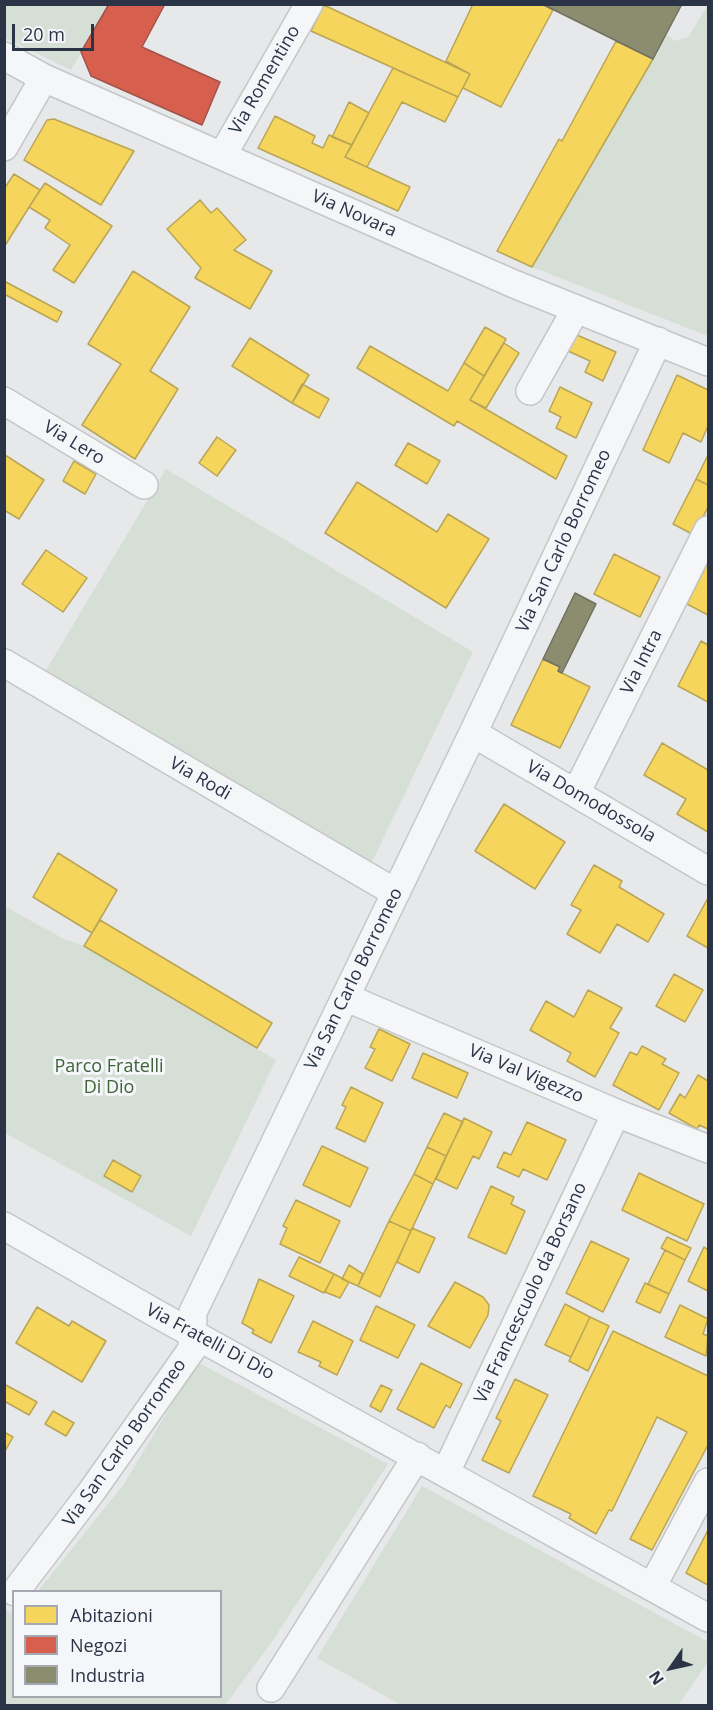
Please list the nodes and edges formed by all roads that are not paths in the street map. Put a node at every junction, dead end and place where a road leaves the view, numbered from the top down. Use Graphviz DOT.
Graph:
graph roads {
  1 [pos="309,4"];
  2 [pos="4,56"];
  3 [pos="44,78"];
  4 [pos="4,147"];
  5 [pos="222,156"];
  6 [pos="576,309"];
  7 [pos="658,341"];
  8 [pos="708,362"];
  9 [pos="530,392"];
  10 [pos="4,401"];
  11 [pos="144,485"];
  12 [pos="708,530"];
  13 [pos="4,663"];
  14 [pos="473,733"];
  15 [pos="576,793"];
  16 [pos="708,871"];
  17 [pos="396,893"];
  18 [pos="345,997"];
  19 [pos="616,1113"];
  20 [pos="708,1149"];
  21 [pos="4,1226"];
  22 [pos="192,1331"];
  23 [pos="417,1456"];
  24 [pos="446,1473"];
  25 [pos="708,1482"];
  26 [pos="652,1587"];
  27 [pos="16,1590"];
  28 [pos="708,1618"];
  29 [pos="271,1688"];
  1 -- 5 [label="street, Via Romentino"];
  2 -- 3 [label="street, Via Novara"];
  3 -- 4 [label="street"];
  3 -- 5 [label="street, Via Novara"];
  5 -- 6 [label="street, Via Novara"];
  6 -- 7 [label="street, Via Novara"];
  6 -- 9 [label="street"];
  7 -- 8 [label="street, Via Novara"];
  7 -- 14 [label="street, Via San Carlo Borromeo"];
  10 -- 11 [label="street, Via Lero"];
  12 -- 15 [label="street, Via Intra"];
  13 -- 17 [label="street, Via Rodi"];
  14 -- 15 [label="street, Via Domodossola"];
  14 -- 17 [label="street, Via San Carlo Borromeo"];
  15 -- 16 [label="street, Via Domodossola"];
  17 -- 18 [label="street, Via San Carlo Borromeo"];
  18 -- 19 [label="street, Via Val Vigezzo"];
  18 -- 22 [label="street, Via San Carlo Borromeo"];
  19 -- 20 [label="street, Via Val Vigezzo"];
  19 -- 24 [label="street, Via Francescuolo da Borsano"];
  21 -- 22 [label="street, Via Fratelli Di Dio"];
  22 -- 23 [label="street, Via Fratelli Di Dio"];
  22 -- 27 [label="street, Via San Carlo Borromeo"];
  23 -- 24 [label="street, Via Fratelli Di Dio"];
  23 -- 29 [label="street"];
  24 -- 26 [label="street, Via Fratelli Di Dio"];
  25 -- 26 [label="street"];
  26 -- 28 [label="street, Via Fratelli Di Dio"];
}
